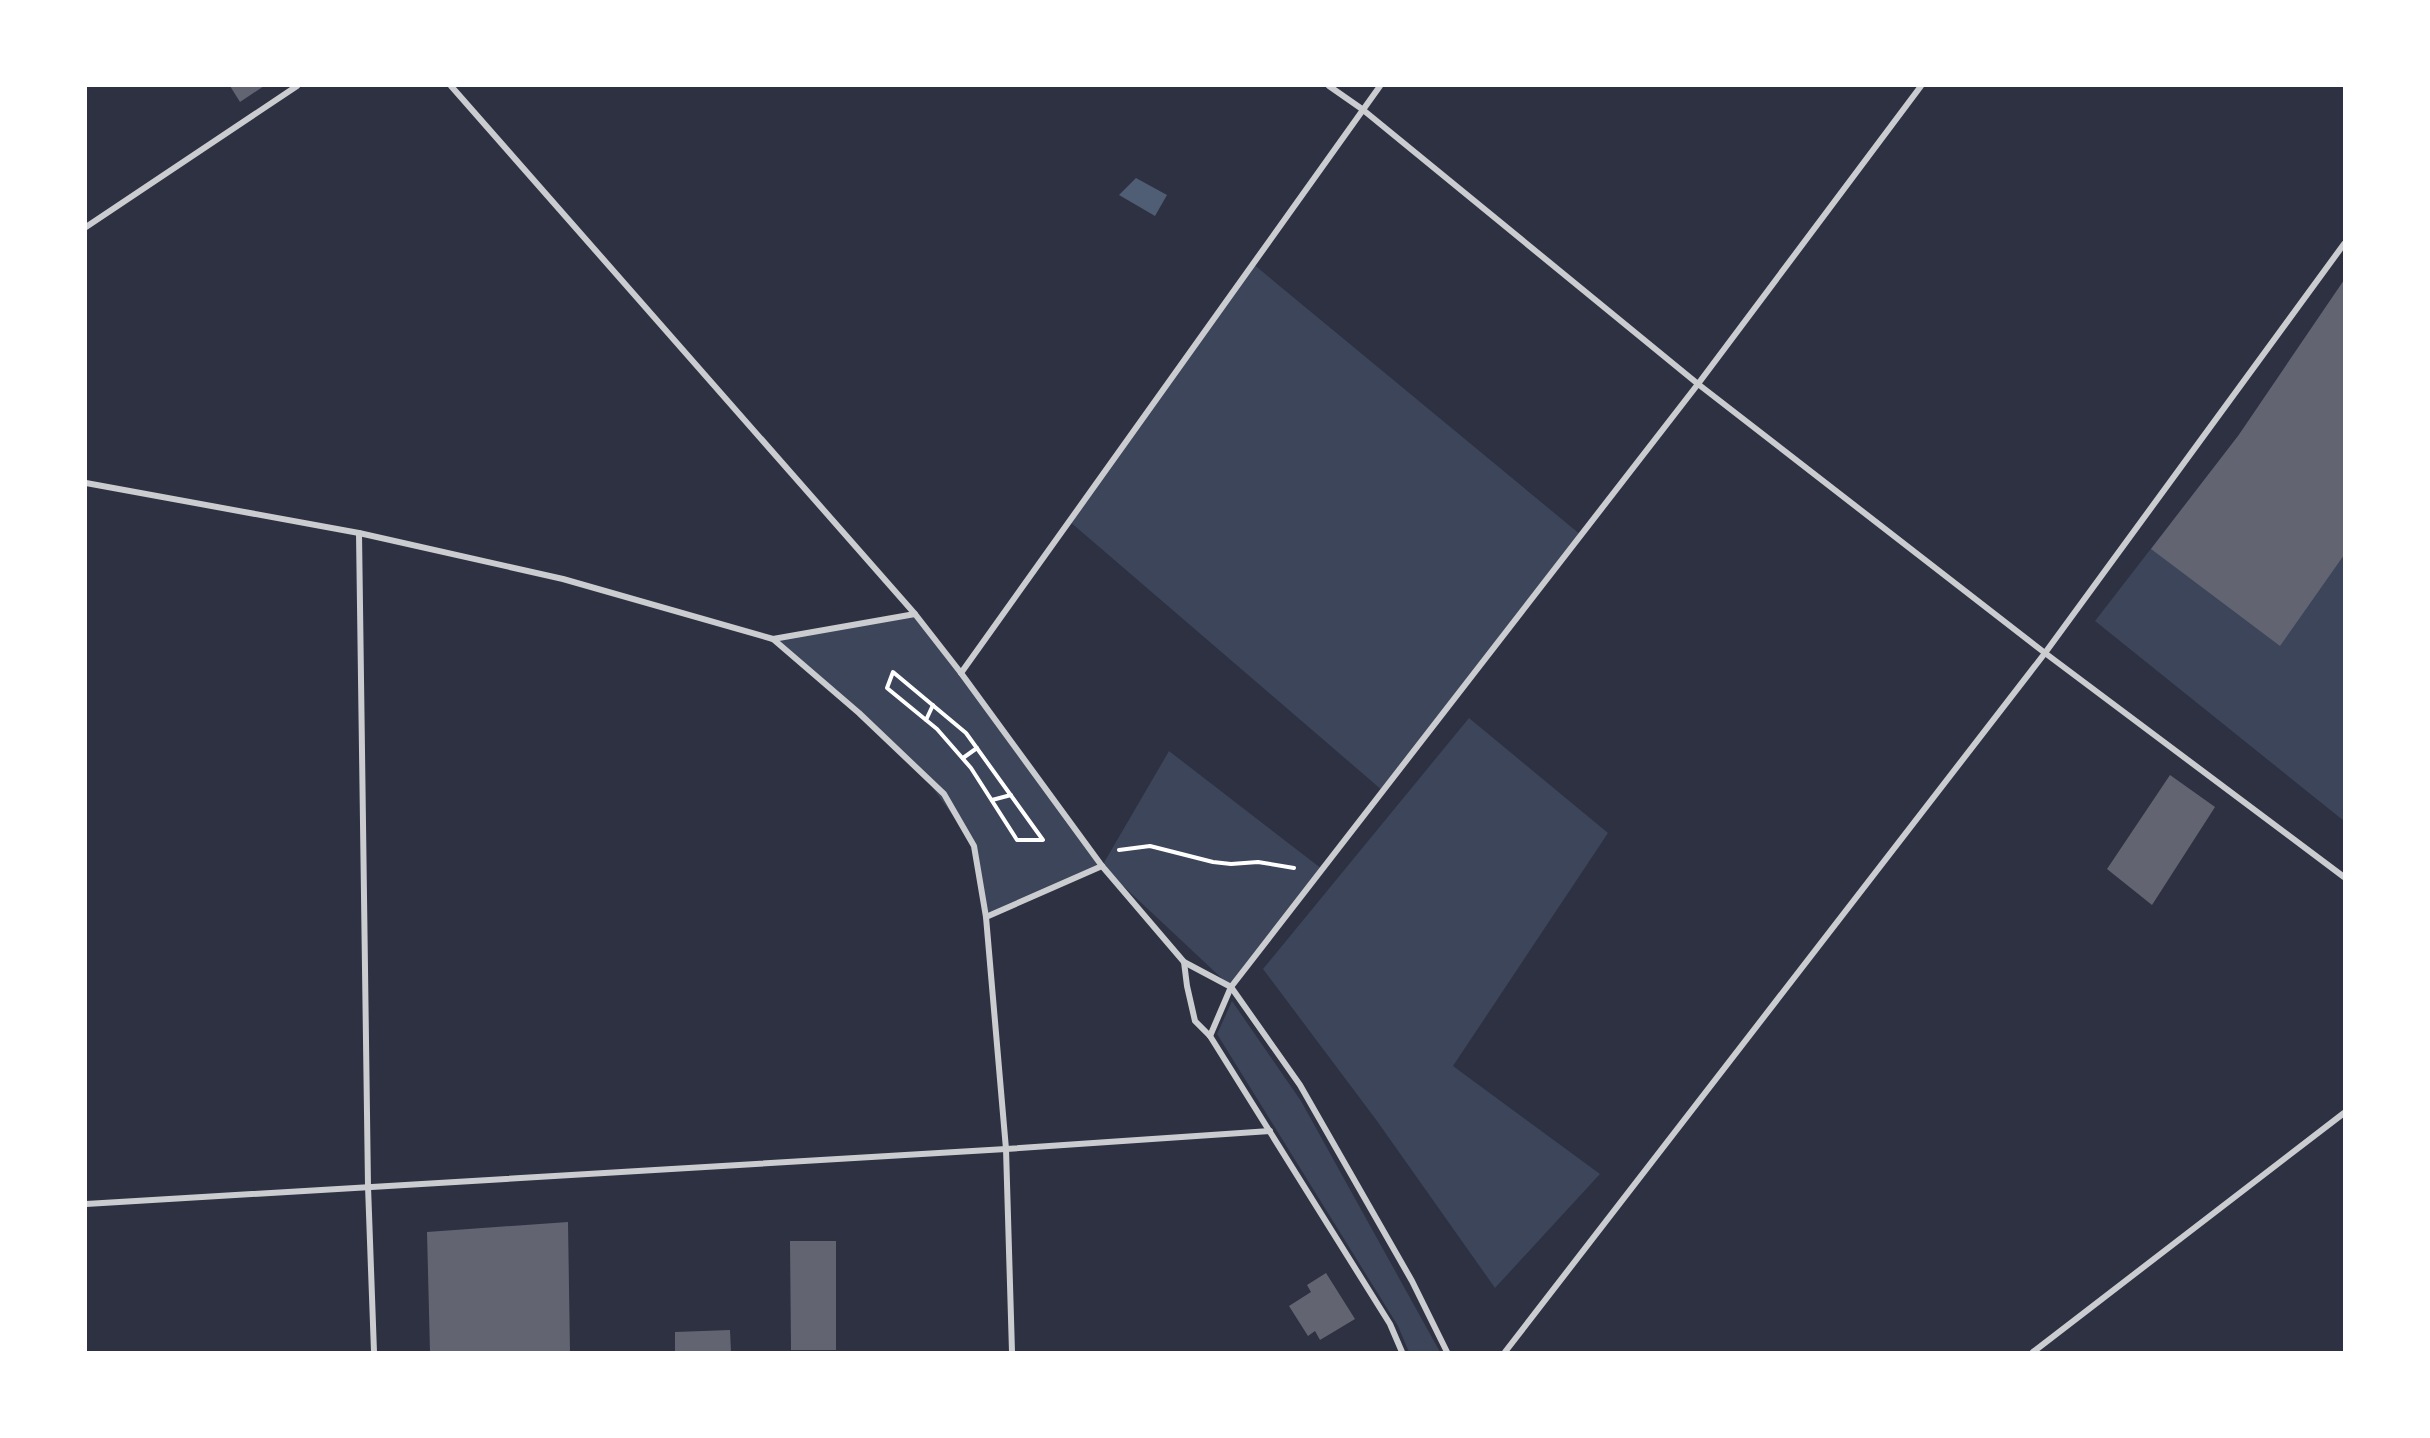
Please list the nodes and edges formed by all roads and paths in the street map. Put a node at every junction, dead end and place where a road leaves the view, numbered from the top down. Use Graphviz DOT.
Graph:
graph roads {
  1 [pos="297,86"];
  2 [pos="451,86"];
  3 [pos="1329,86"];
  4 [pos="1380,86"];
  5 [pos="1921,86"];
  6 [pos="1362,109"];
  7 [pos="86,227"];
  8 [pos="2344,244"];
  9 [pos="1698,384"];
  10 [pos="86,483"];
  11 [pos="359,532"];
  12 [pos="915,614"];
  13 [pos="773,639"];
  14 [pos="2045,653"];
  15 [pos="961,673"];
  16 [pos="933,705"];
  17 [pos="926,720"];
  18 [pos="977,748"];
  19 [pos="963,759"];
  20 [pos="1011,795"];
  21 [pos="992,800"];
  22 [pos="1114,853"];
  23 [pos="1102,866"];
  24 [pos="1322,869"];
  25 [pos="2344,877"];
  26 [pos="986,917"];
  27 [pos="1185,962"];
  28 [pos="1231,987"];
  29 [pos="1210,1036"];
  30 [pos="2344,1113"];
  31 [pos="1270,1131"];
  32 [pos="1006,1149"];
  33 [pos="368,1186"];
  34 [pos="86,1204"];
  35 [pos="374,1353"];
  36 [pos="1012,1353"];
  37 [pos="1402,1353"];
  38 [pos="1448,1353"];
  39 [pos="1505,1353"];
  40 [pos="2033,1353"];
  1 -- 7 [label="street"];
  2 -- 12 [label="street"];
  3 -- 6 [label="street"];
  4 -- 6 [label="street"];
  5 -- 9 [label="street"];
  6 -- 9 [label="street"];
  6 -- 15 [label="street"];
  8 -- 14 [label="street"];
  9 -- 14 [label="street"];
  9 -- 24 [label="street"];
  10 -- 11 [label="street"];
  11 -- 13 [label="street"];
  11 -- 33 [label="street"];
  12 -- 13 [label="street"];
  12 -- 15 [label="street"];
  13 -- 26 [label="street"];
  14 -- 25 [label="street"];
  14 -- 39 [label="street"];
  15 -- 23 [label="street"];
  16 -- 17 [label="path"];
  16 -- 17 [label="path"];
  16 -- 18 [label="path"];
  17 -- 19 [label="path"];
  18 -- 19 [label="path"];
  18 -- 20 [label="path"];
  19 -- 21 [label="path"];
  20 -- 21 [label="path"];
  20 -- 21 [label="path"];
  22 -- 24 [label="path"];
  23 -- 26 [label="street"];
  23 -- 27 [label="street"];
  24 -- 28 [label="street"];
  26 -- 32 [label="street"];
  27 -- 28 [label="street"];
  27 -- 29 [label="street"];
  28 -- 29 [label="street"];
  28 -- 38 [label="street"];
  29 -- 31 [label="street"];
  30 -- 40 [label="street"];
  31 -- 32 [label="street"];
  31 -- 37 [label="street"];
  32 -- 33 [label="street"];
  32 -- 36 [label="street"];
  33 -- 34 [label="street"];
  33 -- 35 [label="street"];
}
